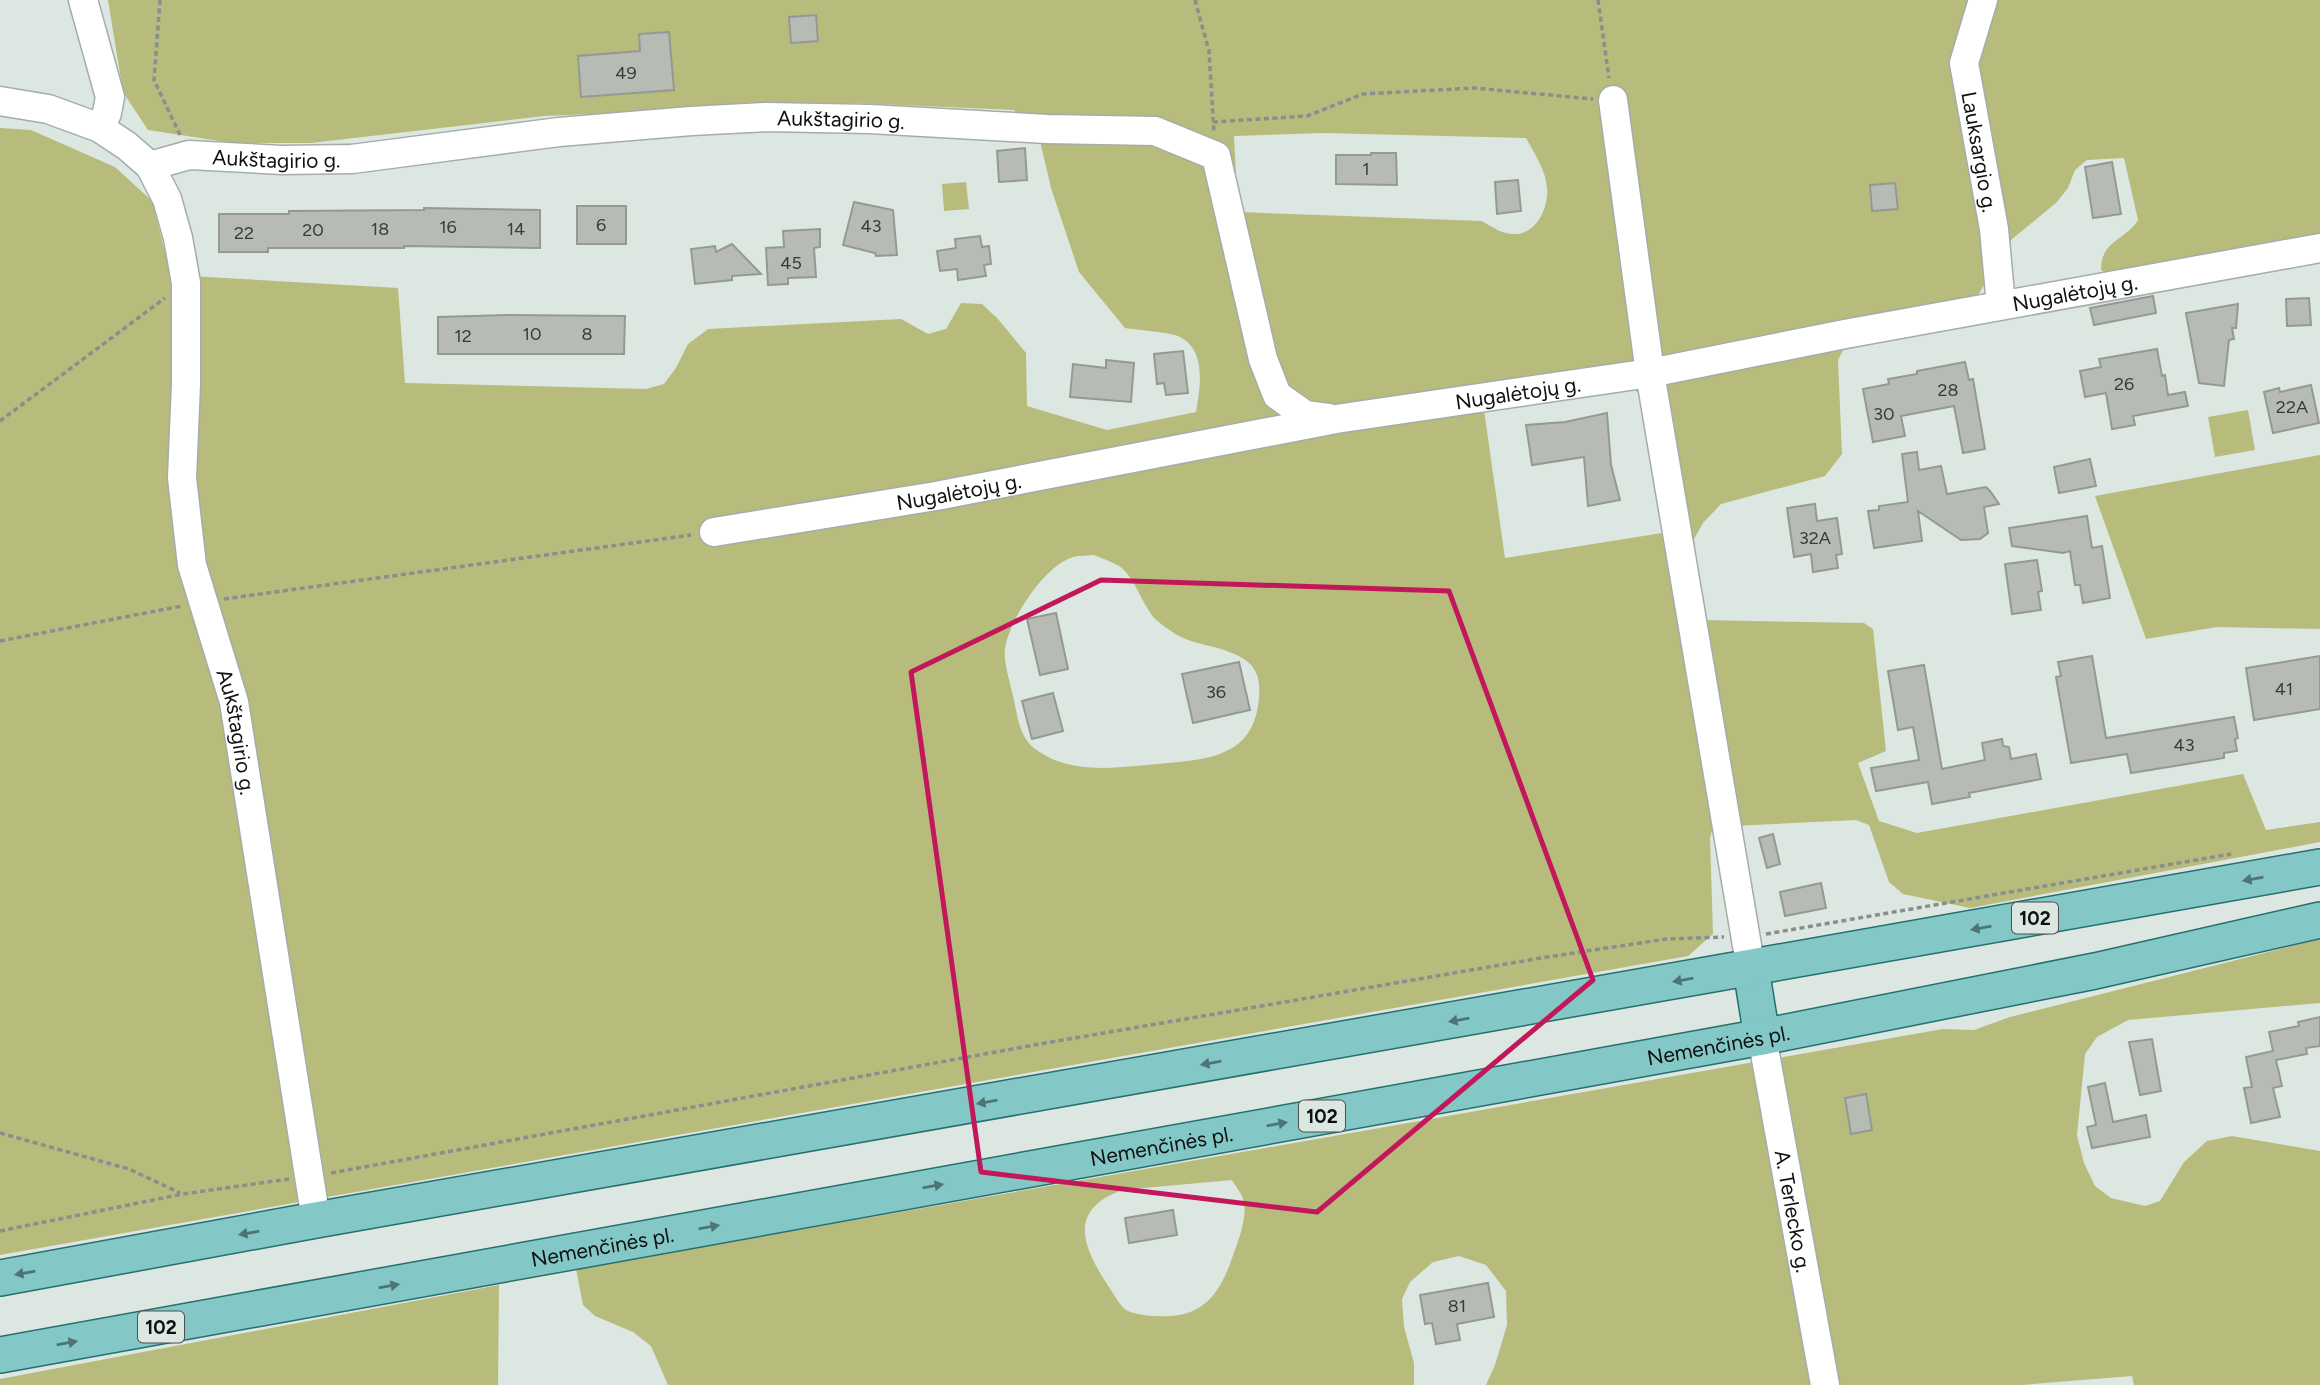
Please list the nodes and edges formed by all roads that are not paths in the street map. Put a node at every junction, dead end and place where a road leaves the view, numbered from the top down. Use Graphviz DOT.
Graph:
graph roads {
  1 [pos="83,0"];
  2 [pos="1983,0"];
  3 [pos="1613,100"];
  4 [pos="0,101"];
  5 [pos="100,128"];
  6 [pos="150,166"];
  7 [pos="2320,248"];
  8 [pos="2001,305"];
  9 [pos="1650,373"];
  10 [pos="1336,419"];
  11 [pos="714,532"];
  12 [pos="2320,867"];
  13 [pos="2320,920"];
  14 [pos="1748,953"];
  15 [pos="1762,1037"];
  16 [pos="316,1220"];
  17 [pos="0,1278"];
  18 [pos="0,1355"];
  19 [pos="1825,1385"];
  1 -- 5 [label="street"];
  2 -- 8 [label="street, Lauksargio g."];
  3 -- 9 [label="street"];
  4 -- 5 [label="street, Aukštagirio g."];
  5 -- 6 [label="street, Aukštagirio g."];
  6 -- 10 [label="street, Aukštagirio g."];
  6 -- 16 [label="street, Aukštagirio g."];
  7 -- 8 [label="street, Nugalėtojų g."];
  8 -- 9 [label="street, Nugalėtojų g."];
  9 -- 10 [label="street, Nugalėtojų g."];
  9 -- 14 [label="street"];
  10 -- 11 [label="street, Nugalėtojų g."];
  12 -- 14 [label="main road, 102, one-way"];
  13 -- 15 [label="main road, Nemenčinės pl. / 102"];
  14 -- 15 [label="main road"];
  14 -- 16 [label="main road, 102, one-way"];
  18 -- 15 [label="main road, Nemenčinės pl. / 102, one-way"];
  15 -- 19 [label="street, A. Terlecko g."];
  16 -- 17 [label="main road, 102, one-way"];
}
